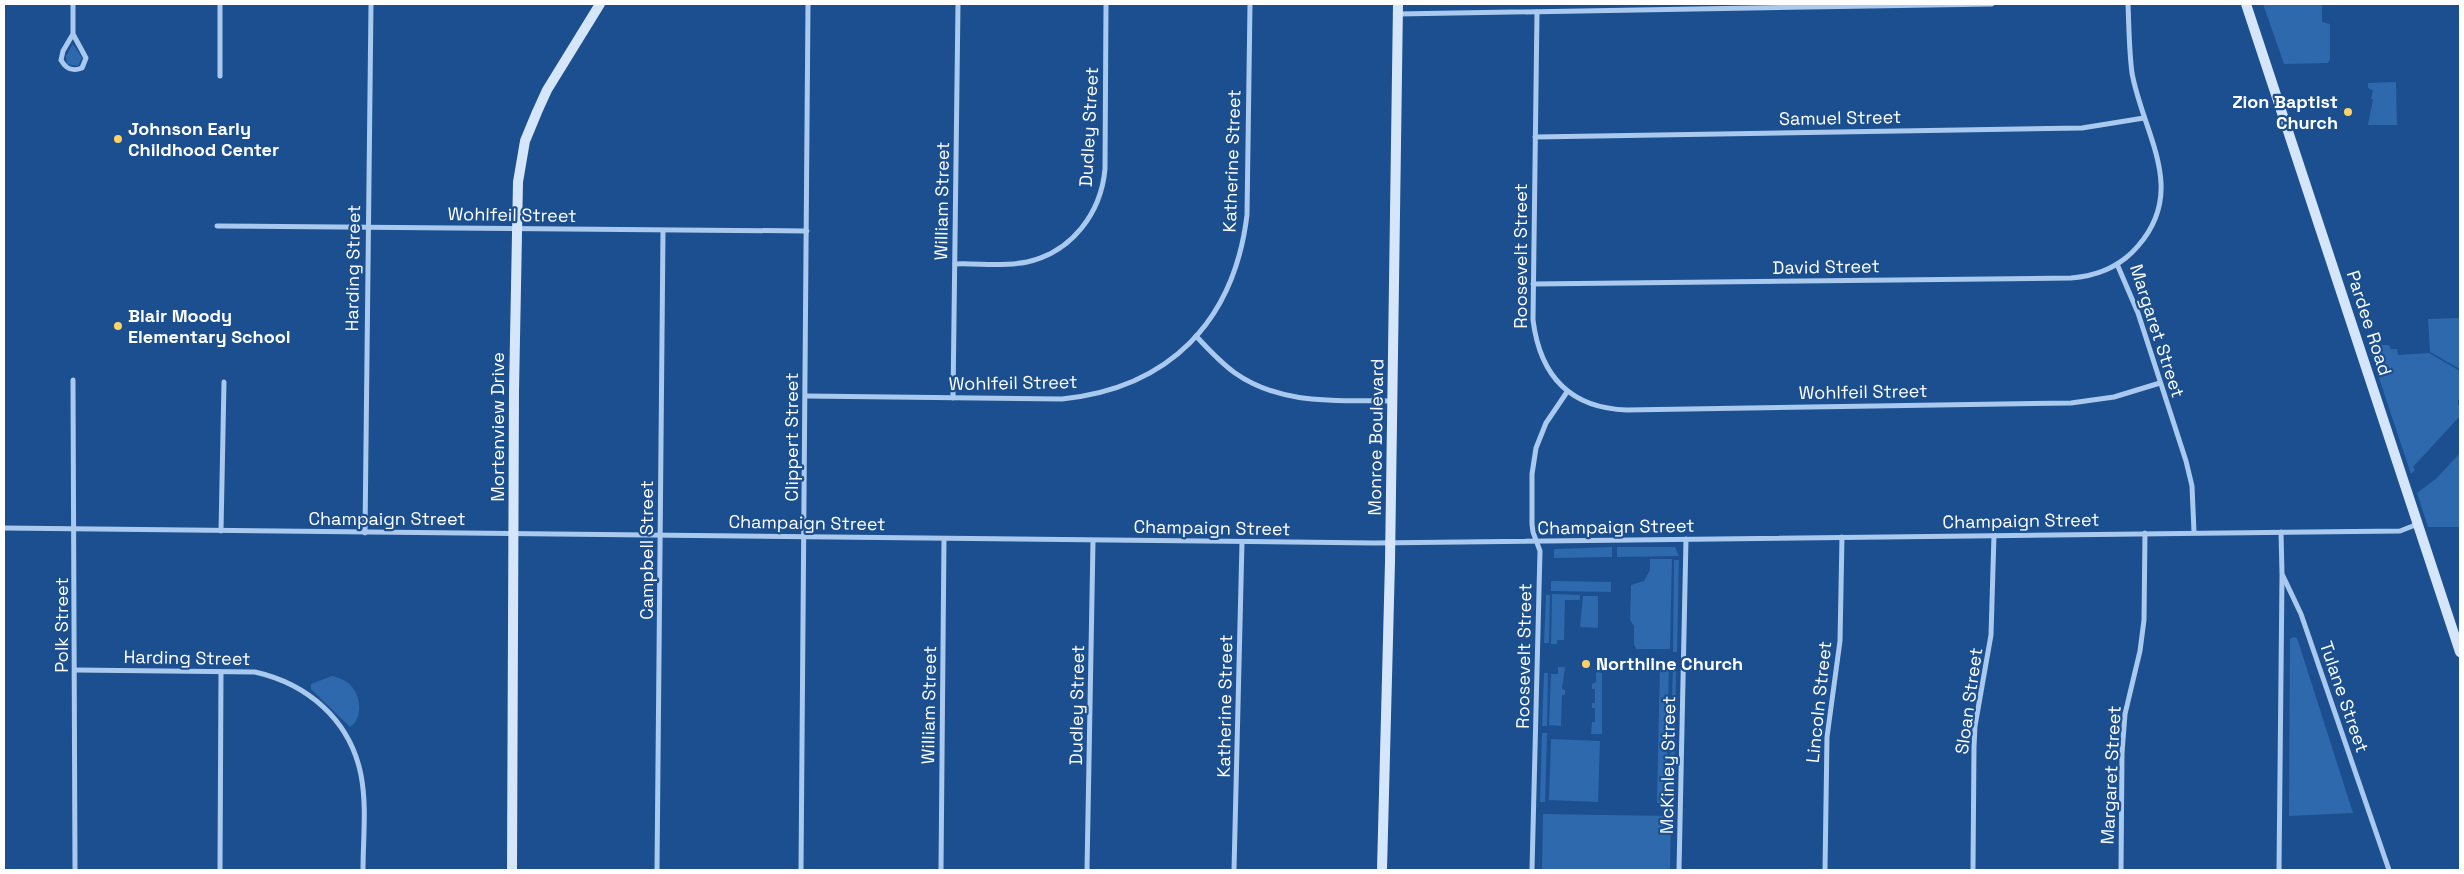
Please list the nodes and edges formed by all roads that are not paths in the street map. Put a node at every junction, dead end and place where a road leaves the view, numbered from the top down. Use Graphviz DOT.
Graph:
graph roads {
  1 [pos="74,4"];
  2 [pos="220,4"];
  3 [pos="371,4"];
  4 [pos="600,4"];
  5 [pos="808,4"];
  6 [pos="958,4"];
  7 [pos="1106,4"];
  8 [pos="1250,4"];
  9 [pos="1992,4"];
  10 [pos="2128,4"];
  11 [pos="2246,4"];
  12 [pos="1815,5"];
  13 [pos="1398,9"];
  14 [pos="1537,12"];
  15 [pos="73,34"];
  16 [pos="220,76"];
  17 [pos="2144,118"];
  18 [pos="1535,137"];
  19 [pos="217,226"];
  20 [pos="367,228"];
  21 [pos="516,228"];
  22 [pos="663,231"];
  23 [pos="807,232"];
  24 [pos="955,264"];
  25 [pos="2117,264"];
  26 [pos="1533,284"];
  27 [pos="1196,336"];
  28 [pos="73,380"];
  29 [pos="224,382"];
  30 [pos="2160,383"];
  31 [pos="1567,392"];
  32 [pos="806,396"];
  33 [pos="953,398"];
  34 [pos="1392,401"];
  35 [pos="2418,524"];
  36 [pos="4,528"];
  37 [pos="76,529"];
  38 [pos="221,531"];
  39 [pos="2194,532"];
  40 [pos="2282,532"];
  41 [pos="365,533"];
  42 [pos="514,533"];
  43 [pos="2146,533"];
  44 [pos="661,535"];
  45 [pos="1994,535"];
  46 [pos="805,537"];
  47 [pos="1842,537"];
  48 [pos="944,539"];
  49 [pos="1686,539"];
  50 [pos="1093,540"];
  51 [pos="1537,541"];
  52 [pos="1242,542"];
  53 [pos="1390,543"];
  54 [pos="2282,574"];
  55 [pos="2460,652"];
  56 [pos="75,670"];
  57 [pos="221,672"];
  58 [pos="75,870"];
  59 [pos="220,870"];
  60 [pos="363,870"];
  61 [pos="512,870"];
  62 [pos="658,870"];
  63 [pos="801,870"];
  64 [pos="941,870"];
  65 [pos="1088,870"];
  66 [pos="1234,870"];
  67 [pos="1382,870"];
  68 [pos="1532,870"];
  69 [pos="1679,870"];
  70 [pos="1825,870"];
  71 [pos="1973,870"];
  72 [pos="2121,870"];
  73 [pos="2279,870"];
  74 [pos="2389,870"];
  1 -- 15 [label="street"];
  2 -- 16 [label="street"];
  3 -- 20 [label="street, Harding Street"];
  4 -- 21 [label="street, Mortenview Drive"];
  5 -- 23 [label="street, Clippert Street"];
  6 -- 24 [label="street, William Street"];
  7 -- 24 [label="street, Dudley Street"];
  8 -- 27 [label="street, Katherine Street"];
  9 -- 12 [label="street"];
  10 -- 17 [label="street, Margaret Street"];
  11 -- 35 [label="street, Pardee Road"];
  12 -- 14 [label="street"];
  13 -- 14 [label="street"];
  13 -- 34 [label="street, Monroe Boulevard"];
  14 -- 18 [label="street, Roosevelt Street"];
  15 -- 15 [label="street"];
  17 -- 18 [label="street, Samuel Street"];
  17 -- 25 [label="street, Margaret Street"];
  18 -- 26 [label="street, Roosevelt Street"];
  19 -- 20 [label="street, Wohlfeil Street"];
  20 -- 21 [label="street, Wohlfeil Street"];
  20 -- 41 [label="street, Harding Street"];
  21 -- 22 [label="street, Wohlfeil Street"];
  21 -- 42 [label="street, Mortenview Drive"];
  22 -- 23 [label="street, Wohlfeil Street"];
  22 -- 44 [label="street, Campbell Street"];
  23 -- 32 [label="street, Clippert Street"];
  24 -- 33 [label="street, William Street"];
  25 -- 26 [label="street, David Street"];
  25 -- 30 [label="street, Margaret Street"];
  26 -- 31 [label="street, Roosevelt Street"];
  27 -- 33 [label="street, Wohlfeil Street"];
  27 -- 34 [label="street"];
  28 -- 37 [label="street, Polk Street"];
  29 -- 38 [label="street"];
  30 -- 31 [label="street, Wohlfeil Street"];
  30 -- 39 [label="street, Margaret Street"];
  31 -- 51 [label="street, Roosevelt Street"];
  32 -- 33 [label="street, Wohlfeil Street"];
  32 -- 46 [label="street, Clippert Street"];
  34 -- 53 [label="street, Monroe Boulevard"];
  35 -- 40 [label="street, Champaign Street"];
  35 -- 55 [label="street, Pardee Road"];
  36 -- 37 [label="street, Champaign Street"];
  37 -- 38 [label="street, Champaign Street"];
  37 -- 56 [label="street, Polk Street"];
  38 -- 41 [label="street, Champaign Street"];
  39 -- 40 [label="street, Champaign Street"];
  39 -- 43 [label="street, Champaign Street"];
  40 -- 54 [label="street, Tulane Street"];
  41 -- 42 [label="street, Champaign Street"];
  42 -- 44 [label="street, Champaign Street"];
  42 -- 61 [label="street, Mortenview Drive"];
  43 -- 45 [label="street, Champaign Street"];
  43 -- 72 [label="street, Margaret Street"];
  44 -- 46 [label="street, Champaign Street"];
  44 -- 62 [label="street, Campbell Street"];
  45 -- 47 [label="street, Champaign Street"];
  45 -- 71 [label="street, Sloan Street"];
  46 -- 48 [label="street, Champaign Street"];
  46 -- 63 [label="street, Clippert Street"];
  47 -- 49 [label="street, Champaign Street"];
  47 -- 70 [label="street, Lincoln Street"];
  48 -- 50 [label="street, Champaign Street"];
  48 -- 64 [label="street, William Street"];
  49 -- 51 [label="street, Champaign Street"];
  49 -- 69 [label="street, McKinley Street"];
  50 -- 52 [label="street, Champaign Street"];
  50 -- 65 [label="street, Dudley Street"];
  51 -- 53 [label="street, Champaign Street"];
  51 -- 68 [label="street, Roosevelt Street"];
  52 -- 53 [label="street, Champaign Street"];
  52 -- 66 [label="street, Katherine Street"];
  53 -- 67 [label="street, Monroe Boulevard"];
  54 -- 73 [label="street"];
  54 -- 74 [label="street, Tulane Street"];
  56 -- 57 [label="street, Harding Street"];
  56 -- 58 [label="street, Polk Street"];
  57 -- 59 [label="street"];
  57 -- 60 [label="street, Harding Street"];
}
